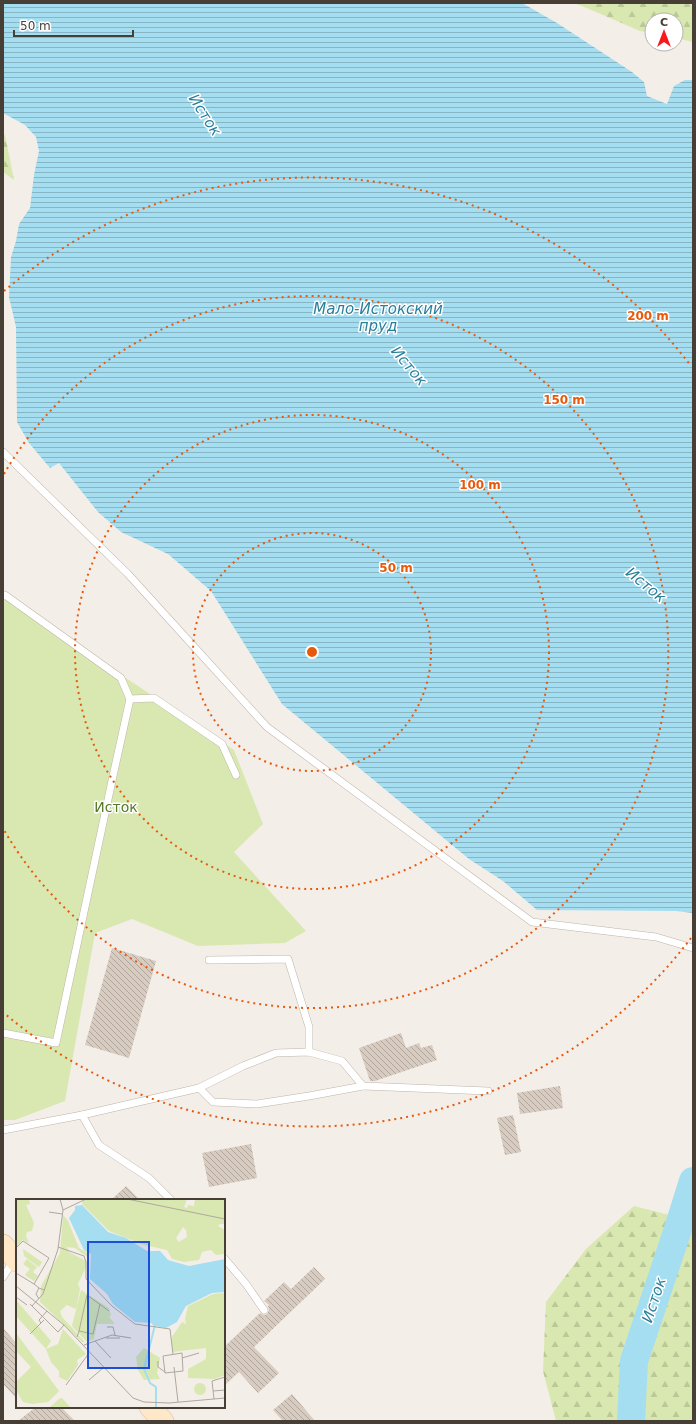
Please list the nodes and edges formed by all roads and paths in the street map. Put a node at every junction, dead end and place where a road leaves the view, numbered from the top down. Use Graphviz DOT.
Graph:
graph roads {
  1 [pos="3,452"];
  2 [pos="3,596"];
  3 [pos="130,699"];
  4 [pos="236,775"];
  5 [pos="693,948"];
  6 [pos="209,960"];
  7 [pos="3,1033"];
  8 [pos="309,1052"];
  9 [pos="363,1086"];
  10 [pos="199,1088"];
  11 [pos="488,1091"];
  12 [pos="82,1115"];
  13 [pos="3,1130"];
  14 [pos="170,1199"];
  15 [pos="12,1255"];
  16 [pos="225,1259"];
  17 [pos="3,1277"];
  18 [pos="264,1310"];
  19 [pos="151,1408"];
  20 [pos="163,1421"];
  1 -- 5 [label="lane"];
  2 -- 3 [label="lane"];
  3 -- 4 [label="lane"];
  3 -- 7 [label="lane"];
  6 -- 8 [label="lane"];
  8 -- 9 [label="lane"];
  8 -- 10 [label="lane"];
  9 -- 10 [label="lane"];
  9 -- 11 [label="lane"];
  10 -- 12 [label="lane"];
  12 -- 13 [label="lane"];
  12 -- 14 [label="lane"];
  15 -- 17 [label="lane"];
  16 -- 18 [label="lane"];
  19 -- 20 [label="main road"];
}
